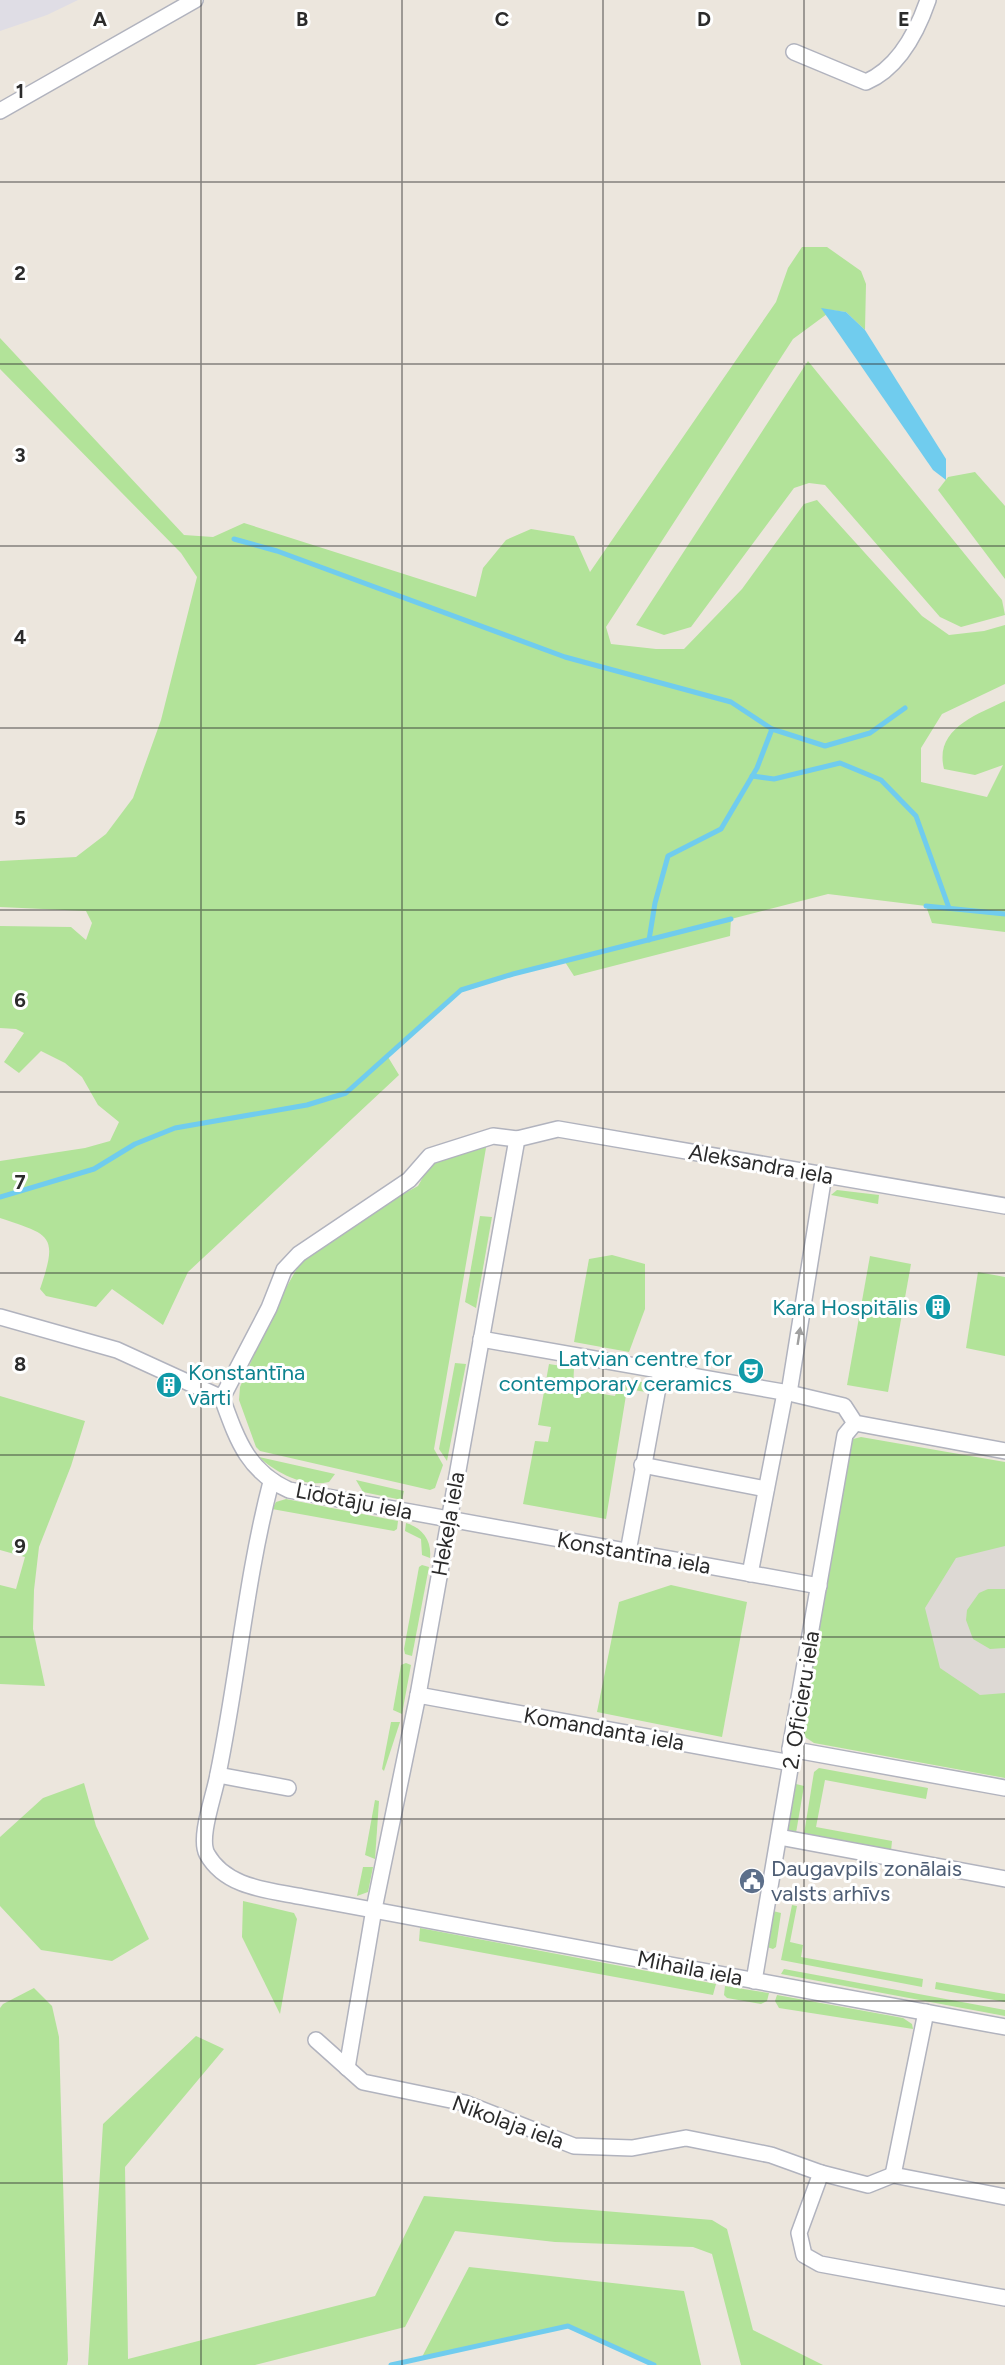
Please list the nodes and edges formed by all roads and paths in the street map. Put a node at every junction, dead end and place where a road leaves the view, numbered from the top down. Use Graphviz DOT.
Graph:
graph roads {
  1 [pos="195,0"];
  2 [pos="928,0"];
  3 [pos="794,52"];
  4 [pos="0,111"];
  5 [pos="517,1139"];
  6 [pos="824,1175"];
  7 [pos="1005,1206"];
  8 [pos="0,1317"];
  9 [pos="481,1339"];
  10 [pos="661,1371"];
  11 [pos="787,1393"];
  12 [pos="222,1398"];
  13 [pos="855,1423"];
  14 [pos="1005,1450"];
  15 [pos="642,1465"];
  16 [pos="271,1482"];
  17 [pos="766,1489"];
  18 [pos="450,1520"];
  19 [pos="628,1551"];
  20 [pos="750,1574"];
  21 [pos="819,1586"];
  22 [pos="418,1695"];
  23 [pos="790,1756"];
  24 [pos="218,1775"];
  25 [pos="288,1788"];
  26 [pos="1005,1788"];
  27 [pos="779,1837"];
  28 [pos="1005,1879"];
  29 [pos="374,1909"];
  30 [pos="754,1981"];
  31 [pos="926,2012"];
  32 [pos="1005,2027"];
  33 [pos="316,2040"];
  34 [pos="347,2068"];
  35 [pos="821,2173"];
  36 [pos="892,2175"];
  37 [pos="1005,2197"];
  38 [pos="1005,2298"];
  1 -- 4 [label="street"];
  2 -- 3 [label="street"];
  5 -- 6 [label="street, Aleksandra iela"];
  5 -- 9 [label="street, Hekeļa iela"];
  5 -- 12 [label="street, Aleksandra iela"];
  6 -- 7 [label="street, Aleksandra iela"];
  11 -- 6 [label="street, one-way"];
  8 -- 12 [label="street"];
  9 -- 10 [label="street"];
  9 -- 18 [label="street, Hekeļa iela"];
  10 -- 11 [label="street"];
  10 -- 15 [label="street"];
  11 -- 13 [label="street"];
  11 -- 17 [label="street"];
  12 -- 16 [label="street, Lidotāju iela"];
  13 -- 14 [label="street"];
  13 -- 21 [label="street, 2. Oficieru iela"];
  15 -- 17 [label="street"];
  15 -- 19 [label="street"];
  16 -- 18 [label="street, Lidotāju iela"];
  16 -- 24 [label="street, Mihaila iela"];
  17 -- 20 [label="street"];
  18 -- 19 [label="street, Konstantīna iela"];
  18 -- 22 [label="street, Hekeļa iela"];
  19 -- 20 [label="street, Konstantīna iela"];
  20 -- 21 [label="street, Konstantīna iela"];
  21 -- 23 [label="street, 2. Oficieru iela"];
  22 -- 23 [label="street, Komandanta iela"];
  22 -- 29 [label="street, Hekeļa iela"];
  23 -- 26 [label="street, Komandanta iela"];
  23 -- 27 [label="street, 2. Oficieru iela"];
  24 -- 25 [label="street"];
  24 -- 29 [label="street, Mihaila iela"];
  27 -- 28 [label="street"];
  27 -- 30 [label="street, 2. Oficieru iela"];
  29 -- 30 [label="street, Mihaila iela"];
  29 -- 34 [label="street"];
  30 -- 31 [label="street, Mihaila iela"];
  31 -- 32 [label="street, Mihaila iela"];
  31 -- 36 [label="street"];
  33 -- 34 [label="street, Nikolaja iela"];
  34 -- 35 [label="street, Nikolaja iela"];
  35 -- 36 [label="street, Nikolaja iela"];
  35 -- 38 [label="street"];
  36 -- 37 [label="street, Nikolaja iela"];
}
